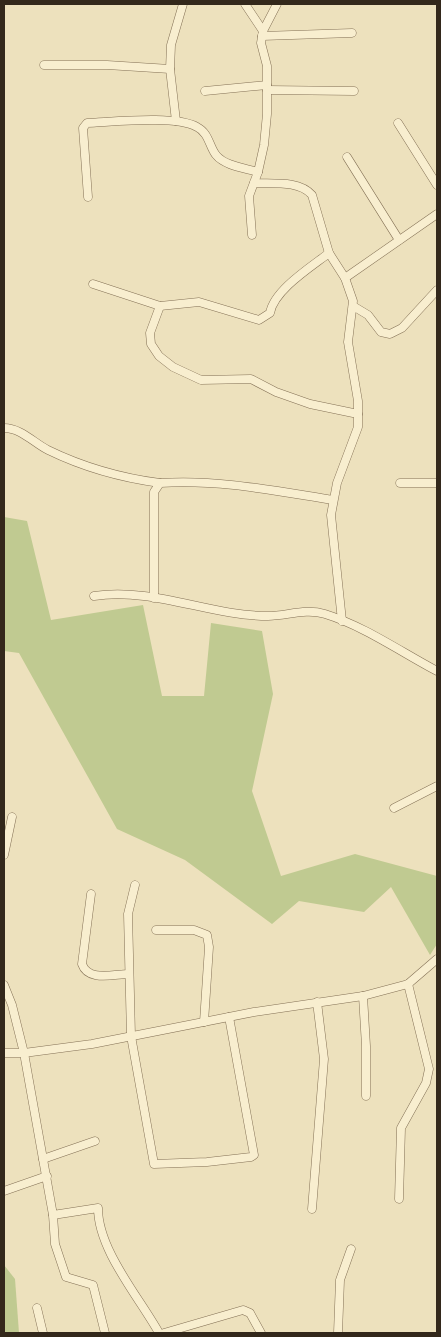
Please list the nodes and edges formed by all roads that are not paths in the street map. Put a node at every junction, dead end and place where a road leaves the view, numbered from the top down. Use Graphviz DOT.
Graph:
graph roads {
  1 [pos="183,4"];
  2 [pos="245,4"];
  3 [pos="277,4"];
  4 [pos="352,32"];
  5 [pos="262,33"];
  6 [pos="44,65"];
  7 [pos="170,69"];
  8 [pos="267,87"];
  9 [pos="354,91"];
  10 [pos="206,92"];
  11 [pos="176,121"];
  12 [pos="398,123"];
  13 [pos="347,157"];
  14 [pos="258,172"];
  15 [pos="254,183"];
  16 [pos="437,185"];
  17 [pos="88,197"];
  18 [pos="437,214"];
  19 [pos="252,236"];
  20 [pos="399,240"];
  21 [pos="329,253"];
  22 [pos="344,278"];
  23 [pos="93,284"];
  24 [pos="437,290"];
  25 [pos="160,306"];
  26 [pos="353,306"];
  27 [pos="358,414"];
  28 [pos="4,428"];
  29 [pos="160,483"];
  30 [pos="400,483"];
  31 [pos="437,483"];
  32 [pos="332,500"];
  33 [pos="94,596"];
  34 [pos="154,598"];
  35 [pos="342,621"];
  36 [pos="437,671"];
  37 [pos="437,786"];
  38 [pos="394,808"];
  39 [pos="12,817"];
  40 [pos="4,855"];
  41 [pos="135,885"];
  42 [pos="91,894"];
  43 [pos="156,930"];
  44 [pos="437,959"];
  45 [pos="129,974"];
  46 [pos="408,984"];
  47 [pos="4,985"];
  48 [pos="363,996"];
  49 [pos="317,1002"];
  50 [pos="228,1017"];
  51 [pos="204,1022"];
  52 [pos="131,1036"];
  53 [pos="24,1053"];
  54 [pos="4,1054"];
  55 [pos="366,1096"];
  56 [pos="95,1141"];
  57 [pos="43,1159"];
  58 [pos="47,1176"];
  59 [pos="4,1191"];
  60 [pos="399,1198"];
  61 [pos="312,1209"];
  62 [pos="53,1215"];
  63 [pos="351,1249"];
  64 [pos="38,1308"];
  65 [pos="43,1333"];
  66 [pos="105,1333"];
  67 [pos="159,1333"];
  68 [pos="164,1333"];
  69 [pos="261,1333"];
  70 [pos="338,1333"];
  1 -- 7 [label="street"];
  2 -- 5 [label="street"];
  3 -- 5 [label="street"];
  4 -- 5 [label="street"];
  5 -- 8 [label="street"];
  6 -- 7 [label="street"];
  7 -- 11 [label="street"];
  8 -- 9 [label="street"];
  8 -- 10 [label="street"];
  8 -- 14 [label="street"];
  11 -- 14 [label="street"];
  11 -- 17 [label="street"];
  12 -- 16 [label="street"];
  13 -- 20 [label="street"];
  14 -- 15 [label="street"];
  15 -- 19 [label="street"];
  15 -- 21 [label="street"];
  18 -- 20 [label="street"];
  20 -- 22 [label="street"];
  21 -- 22 [label="street"];
  21 -- 25 [label="street"];
  22 -- 26 [label="street"];
  23 -- 25 [label="street"];
  24 -- 26 [label="street"];
  25 -- 27 [label="street"];
  26 -- 27 [label="street"];
  27 -- 32 [label="street"];
  28 -- 29 [label="street"];
  29 -- 32 [label="street"];
  29 -- 34 [label="street"];
  30 -- 31 [label="street"];
  32 -- 35 [label="street"];
  33 -- 34 [label="street"];
  34 -- 35 [label="street"];
  35 -- 36 [label="street"];
  37 -- 38 [label="street"];
  39 -- 40 [label="street"];
  41 -- 45 [label="street"];
  42 -- 45 [label="street"];
  43 -- 51 [label="street"];
  44 -- 46 [label="street"];
  45 -- 52 [label="street"];
  46 -- 48 [label="street"];
  46 -- 60 [label="street"];
  47 -- 53 [label="street"];
  48 -- 49 [label="street"];
  48 -- 55 [label="street"];
  49 -- 50 [label="street"];
  49 -- 61 [label="street"];
  50 -- 51 [label="street"];
  50 -- 52 [label="street"];
  51 -- 52 [label="street"];
  52 -- 53 [label="street"];
  53 -- 54 [label="street"];
  53 -- 57 [label="street"];
  56 -- 57 [label="street"];
  57 -- 58 [label="street"];
  58 -- 59 [label="street"];
  58 -- 62 [label="street"];
  62 -- 66 [label="street"];
  62 -- 67 [label="street"];
  63 -- 70 [label="street"];
  64 -- 65 [label="street"];
  68 -- 69 [label="street"];
}
